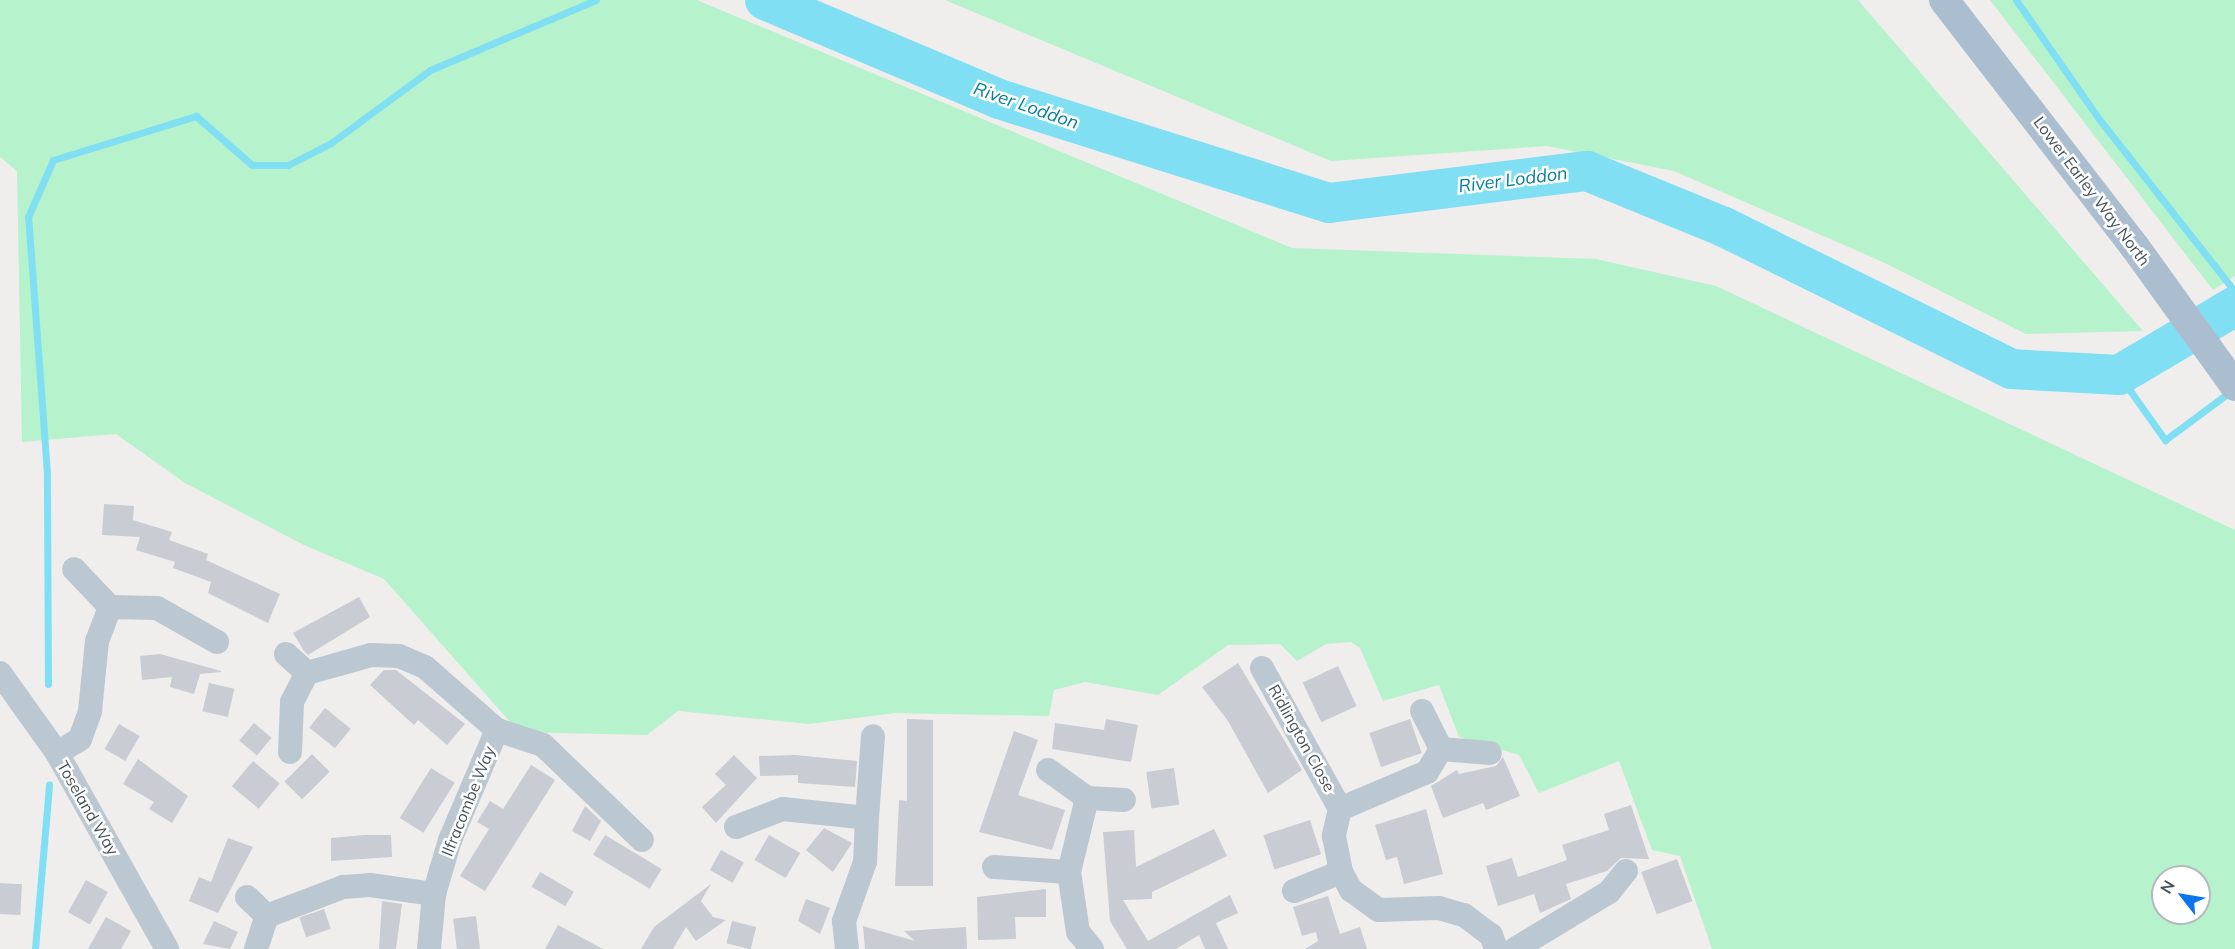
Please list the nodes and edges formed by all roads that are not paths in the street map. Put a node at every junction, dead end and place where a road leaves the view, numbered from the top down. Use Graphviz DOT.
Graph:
graph roads {
  1 [pos="1944,0"];
  2 [pos="2235,386"];
  3 [pos="74,569"];
  4 [pos="110,608"];
  5 [pos="217,642"];
  6 [pos="286,654"];
  7 [pos="1262,668"];
  8 [pos="0,673"];
  9 [pos="307,673"];
  10 [pos="1422,711"];
  11 [pos="497,730"];
  12 [pos="873,736"];
  13 [pos="1441,749"];
  14 [pos="290,752"];
  15 [pos="57,753"];
  16 [pos="1490,753"];
  17 [pos="1048,770"];
  18 [pos="1087,798"];
  19 [pos="1124,800"];
  20 [pos="1340,809"];
  21 [pos="867,818"];
  22 [pos="736,827"];
  23 [pos="642,840"];
  24 [pos="994,867"];
  25 [pos="1626,871"];
  26 [pos="1069,872"];
  27 [pos="1341,872"];
  28 [pos="1294,891"];
  29 [pos="434,894"];
  30 [pos="247,897"];
  31 [pos="267,916"];
  32 [pos="167,949"];
  33 [pos="256,949"];
  34 [pos="429,949"];
  35 [pos="847,949"];
  36 [pos="1092,949"];
  37 [pos="1496,949"];
  38 [pos="1515,949"];
  1 -- 2 [label="main road, Lower Earley Way North"];
  3 -- 4 [label="street"];
  4 -- 5 [label="street"];
  4 -- 15 [label="street"];
  6 -- 9 [label="street"];
  7 -- 20 [label="street, Ridlington Close"];
  8 -- 15 [label="street, Toseland Way"];
  9 -- 11 [label="street"];
  9 -- 14 [label="street"];
  10 -- 13 [label="street"];
  11 -- 23 [label="street, Ilfracombe Way"];
  11 -- 29 [label="street, Ilfracombe Way"];
  12 -- 21 [label="street"];
  13 -- 16 [label="street"];
  13 -- 20 [label="street, Ridlington Close"];
  15 -- 32 [label="street, Toseland Way"];
  17 -- 18 [label="street"];
  18 -- 19 [label="street"];
  18 -- 26 [label="street"];
  20 -- 27 [label="street, Ridlington Close"];
  21 -- 22 [label="street"];
  21 -- 35 [label="street"];
  24 -- 26 [label="street"];
  25 -- 38 [label="street"];
  26 -- 36 [label="street"];
  27 -- 28 [label="street"];
  27 -- 37 [label="street, Ridlington Close"];
  29 -- 31 [label="street"];
  29 -- 34 [label="street, Ilfracombe Way"];
  30 -- 31 [label="street"];
  31 -- 33 [label="street"];
}
